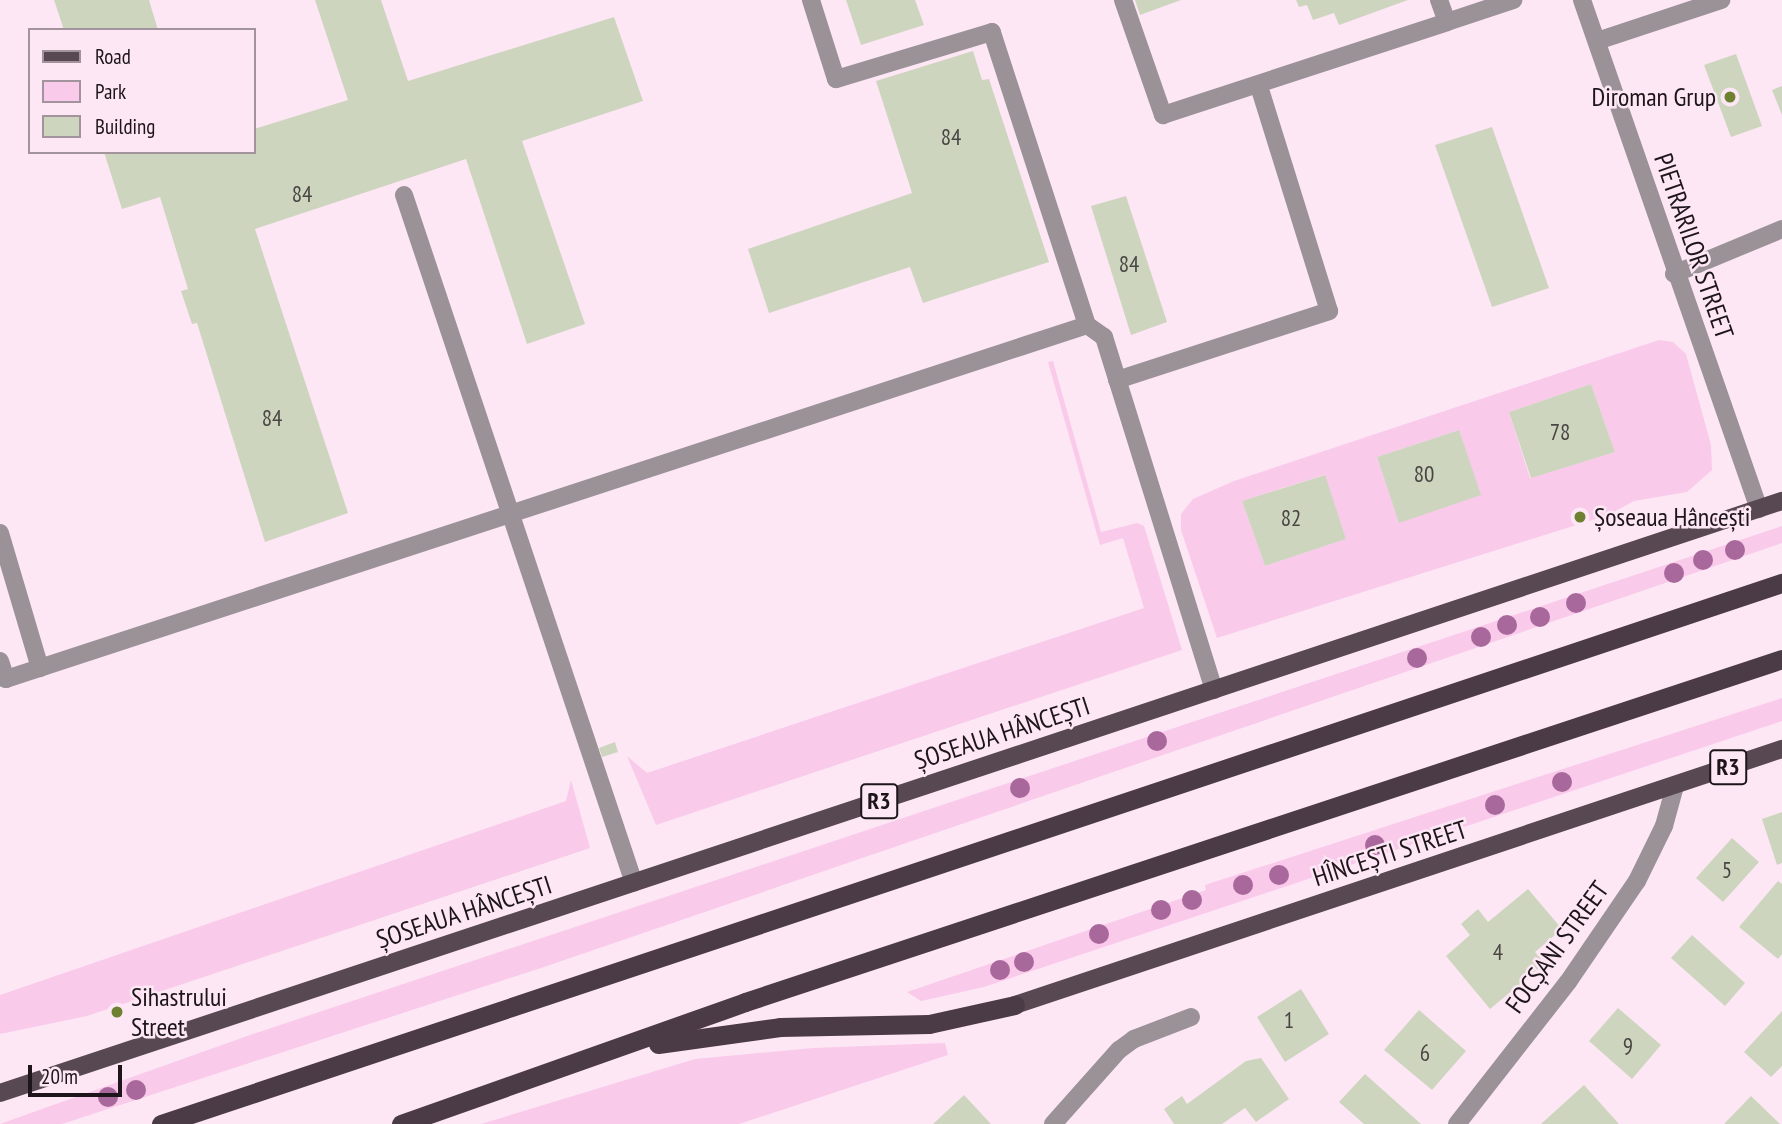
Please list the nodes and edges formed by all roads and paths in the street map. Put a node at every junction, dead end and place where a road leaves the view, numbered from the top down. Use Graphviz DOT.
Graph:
graph roads {
  1 [pos="811,0"];
  2 [pos="1123,0"];
  3 [pos="1439,0"];
  4 [pos="1513,0"];
  5 [pos="1582,0"];
  6 [pos="1721,0"];
  7 [pos="1447,22"];
  8 [pos="1597,41"];
  9 [pos="1259,86"];
  10 [pos="404,195"];
  11 [pos="1782,229"];
  12 [pos="1674,274"];
  13 [pos="1087,325"];
  14 [pos="1116,380"];
  15 [pos="1782,501"];
  16 [pos="1759,509"];
  17 [pos="511,513"];
  18 [pos="0,533"];
  19 [pos="1782,583"];
  20 [pos="1782,659"];
  21 [pos="0,661"];
  22 [pos="40,668"];
  23 [pos="1214,690"];
  24 [pos="1782,749"];
  25 [pos="1675,786"];
  26 [pos="634,883"];
  27 [pos="1015,1006"];
  28 [pos="1191,1017"];
  29 [pos="582,1060"];
  30 [pos="0,1093"];
  31 [pos="161,1124"];
  32 [pos="401,1124"];
  33 [pos="1053,1124"];
  34 [pos="1457,1124"];
  1 -- 13 [label="street"];
  2 -- 9 [label="street"];
  3 -- 7 [label="street"];
  4 -- 7 [label="street"];
  5 -- 8 [label="street, PIETRARILOR STREET"];
  6 -- 8 [label="street"];
  7 -- 9 [label="street"];
  8 -- 12 [label="street, PIETRARILOR STREET"];
  9 -- 14 [label="street"];
  10 -- 17 [label="street"];
  11 -- 12 [label="street"];
  12 -- 16 [label="street, PIETRARILOR STREET"];
  13 -- 14 [label="street"];
  13 -- 17 [label="street"];
  14 -- 23 [label="street"];
  15 -- 16 [label="main road, ȘOSEAUA HÂNCEȘTI / R3"];
  16 -- 23 [label="main road, ȘOSEAUA HÂNCEȘTI / R3"];
  17 -- 22 [label="street"];
  17 -- 26 [label="street"];
  18 -- 22 [label="street"];
  19 -- 31 [label="highway"];
  20 -- 29 [label="highway, R3"];
  21 -- 22 [label="street"];
  23 -- 26 [label="main road, ȘOSEAUA HÂNCEȘTI / R3"];
  24 -- 25 [label="main road, HÎNCEȘTI STREET / R3"];
  25 -- 27 [label="main road, HÎNCEȘTI STREET / R3"];
  25 -- 34 [label="street, FOCȘANI STREET"];
  26 -- 30 [label="main road, ȘOSEAUA HÂNCEȘTI / R3"];
  27 -- 29 [label="highway, R3"];
  28 -- 33 [label="street"];
  29 -- 32 [label="highway, R3"];
}
